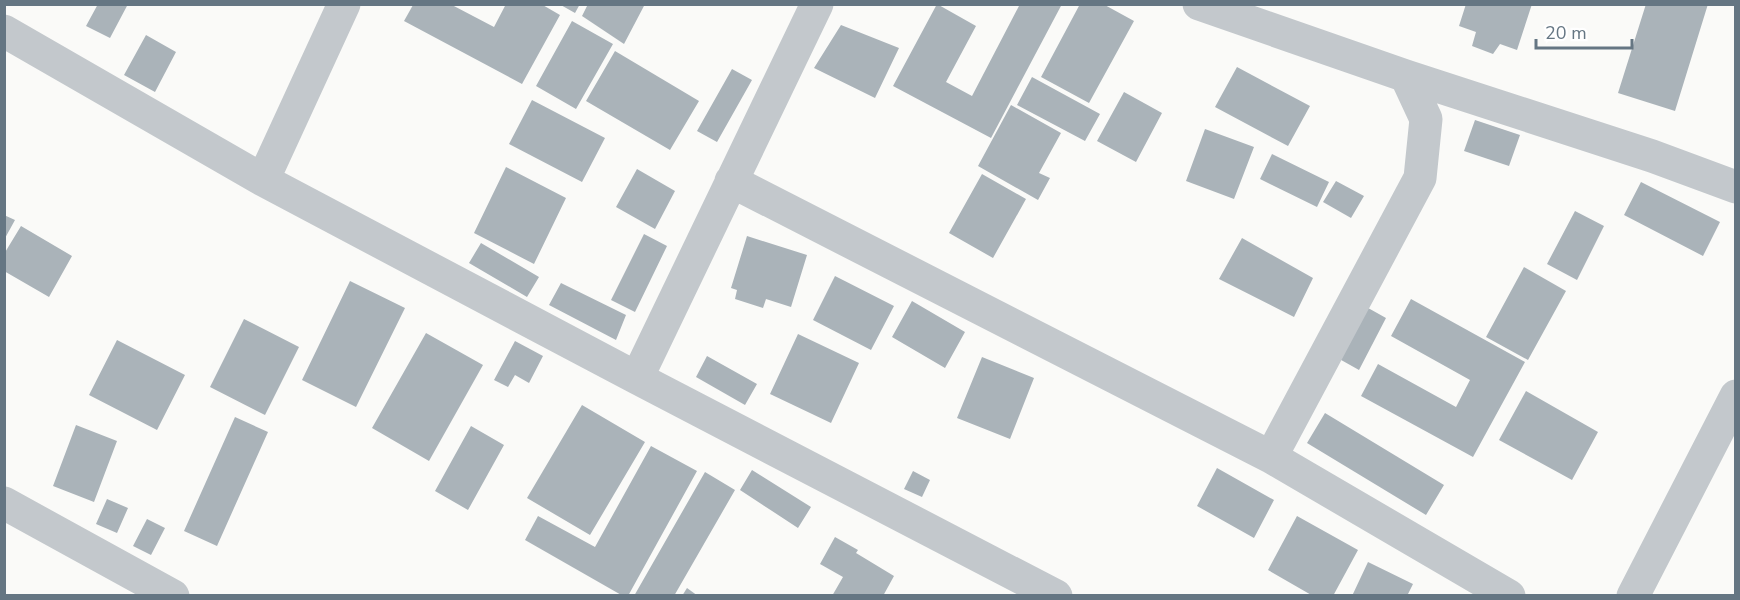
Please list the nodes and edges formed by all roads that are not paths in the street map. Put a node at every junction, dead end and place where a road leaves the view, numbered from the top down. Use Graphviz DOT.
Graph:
graph roads {
  1 [pos="344,4"];
  2 [pos="817,4"];
  3 [pos="1199,4"];
  4 [pos="4,31"];
  5 [pos="1406,76"];
  6 [pos="263,180"];
  7 [pos="731,181"];
  8 [pos="1736,187"];
  9 [pos="637,378"];
  10 [pos="1736,396"];
  11 [pos="1271,457"];
  12 [pos="4,503"];
  13 [pos="1043,592"];
  14 [pos="173,596"];
  15 [pos="1509,596"];
  16 [pos="1633,596"];
  1 -- 6 [label="street"];
  2 -- 7 [label="street"];
  3 -- 5 [label="street"];
  4 -- 6 [label="street"];
  5 -- 8 [label="street"];
  5 -- 11 [label="street"];
  6 -- 9 [label="street"];
  7 -- 9 [label="street"];
  7 -- 11 [label="street"];
  9 -- 13 [label="street"];
  10 -- 16 [label="street"];
  11 -- 15 [label="street"];
  12 -- 14 [label="street"];
}
